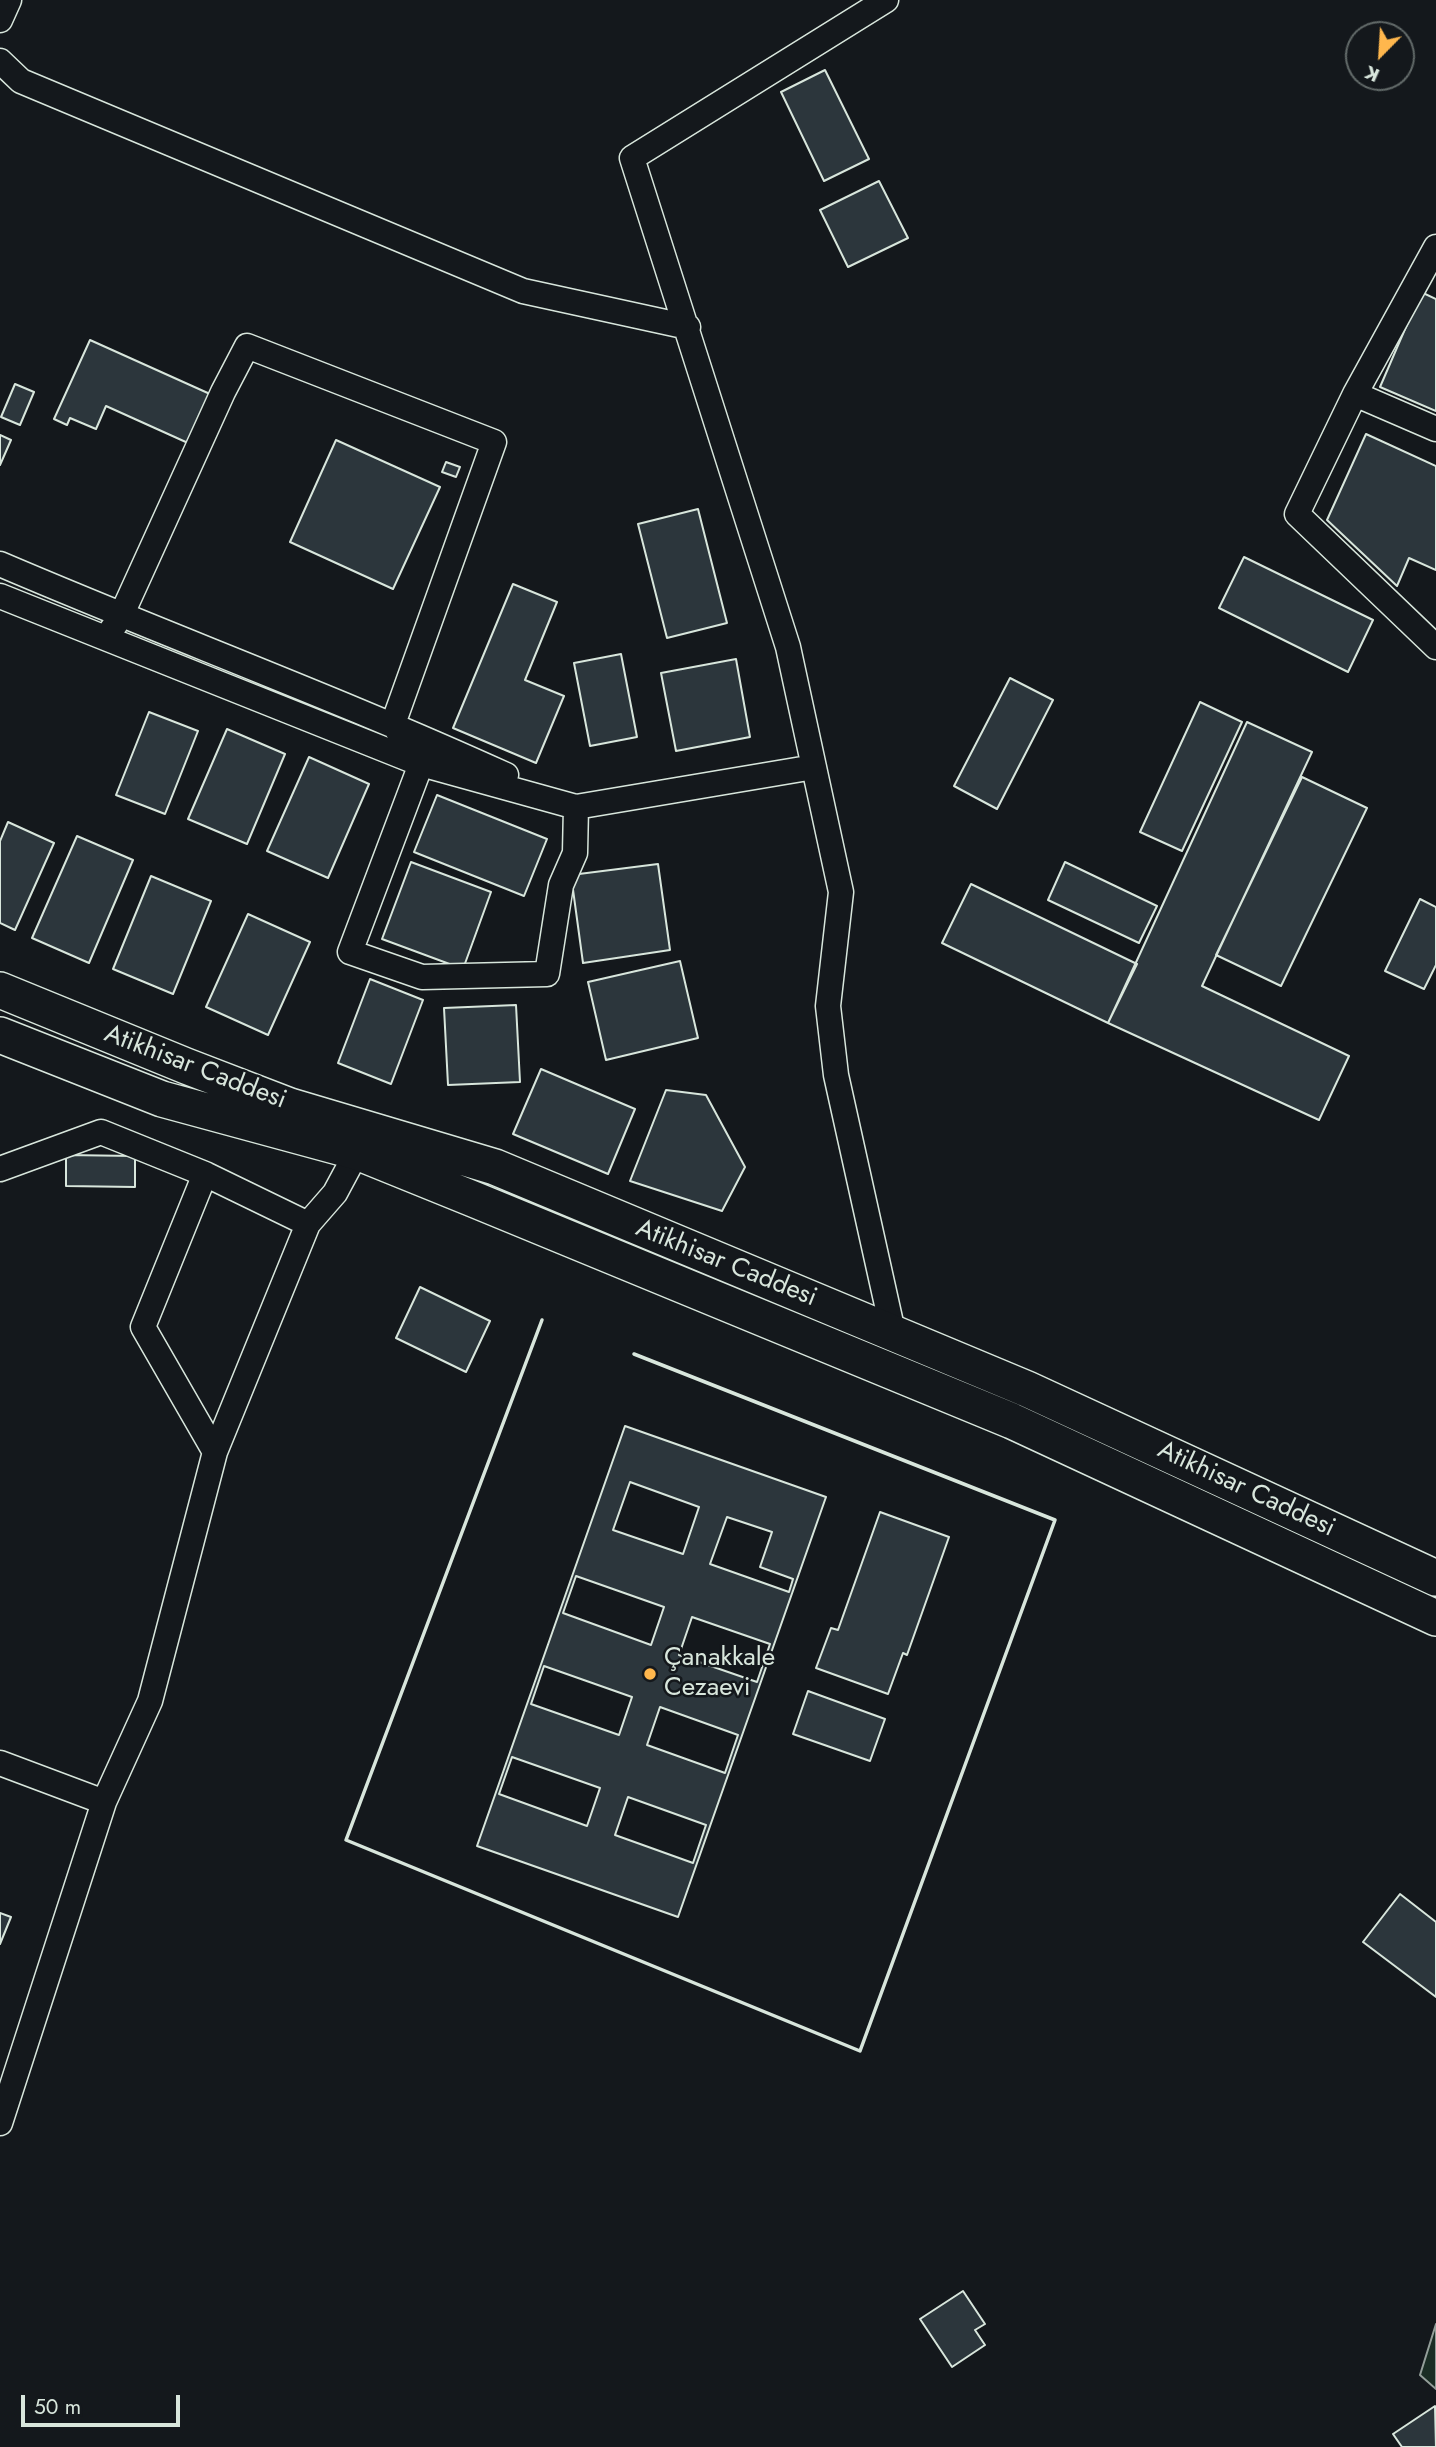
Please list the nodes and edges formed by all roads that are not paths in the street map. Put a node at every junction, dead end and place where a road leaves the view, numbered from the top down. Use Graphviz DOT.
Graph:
graph roads {
  1 [pos="9,0"];
  2 [pos="886,0"];
  3 [pos="0,20"];
  4 [pos="0,61"];
  5 [pos="1432,262"];
  6 [pos="688,327"];
  7 [pos="1355,394"];
  8 [pos="1436,429"];
  9 [pos="0,564"];
  10 [pos="0,596"];
  11 [pos="121,616"];
  12 [pos="106,638"];
  13 [pos="1436,647"];
  14 [pos="393,724"];
  15 [pos="421,764"];
  16 [pos="814,767"];
  17 [pos="576,807"];
  18 [pos="0,990"];
  19 [pos="0,1035"];
  20 [pos="356,1152"];
  21 [pos="0,1169"];
  22 [pos="205,1174"];
  23 [pos="619,1221"];
  24 [pos="308,1224"];
  25 [pos="608,1254"];
  26 [pos="893,1332"];
  27 [pos="215,1452"];
  28 [pos="1436,1578"];
  29 [pos="1436,1618"];
  30 [pos="0,1763"];
  31 [pos="104,1802"];
  32 [pos="0,2123"];
  1 -- 3 [label="street"];
  2 -- 6 [label="street"];
  4 -- 6 [label="street"];
  5 -- 7 [label="street"];
  6 -- 16 [label="street"];
  7 -- 8 [label="street"];
  7 -- 13 [label="street"];
  9 -- 11 [label="street"];
  10 -- 12 [label="street"];
  11 -- 12 [label="street"];
  11 -- 14 [label="street"];
  11 -- 14 [label="street"];
  12 -- 15 [label="street"];
  14 -- 15 [label="street"];
  14 -- 17 [label="street"];
  15 -- 17 [label="street"];
  15 -- 17 [label="street"];
  16 -- 17 [label="street"];
  16 -- 26 [label="street"];
  18 -- 23 [label="highway, Atikhisar Caddesi"];
  19 -- 20 [label="highway, Atikhisar Caddesi"];
  20 -- 24 [label="street"];
  20 -- 25 [label="highway, Atikhisar Caddesi"];
  21 -- 22 [label="street"];
  22 -- 24 [label="street"];
  22 -- 27 [label="street"];
  23 -- 25 [label="highway"];
  23 -- 26 [label="highway, Atikhisar Caddesi"];
  24 -- 27 [label="street"];
  25 -- 29 [label="highway, Atikhisar Caddesi"];
  26 -- 28 [label="highway, Atikhisar Caddesi"];
  27 -- 31 [label="street"];
  30 -- 31 [label="street"];
  31 -- 32 [label="street"];
}
